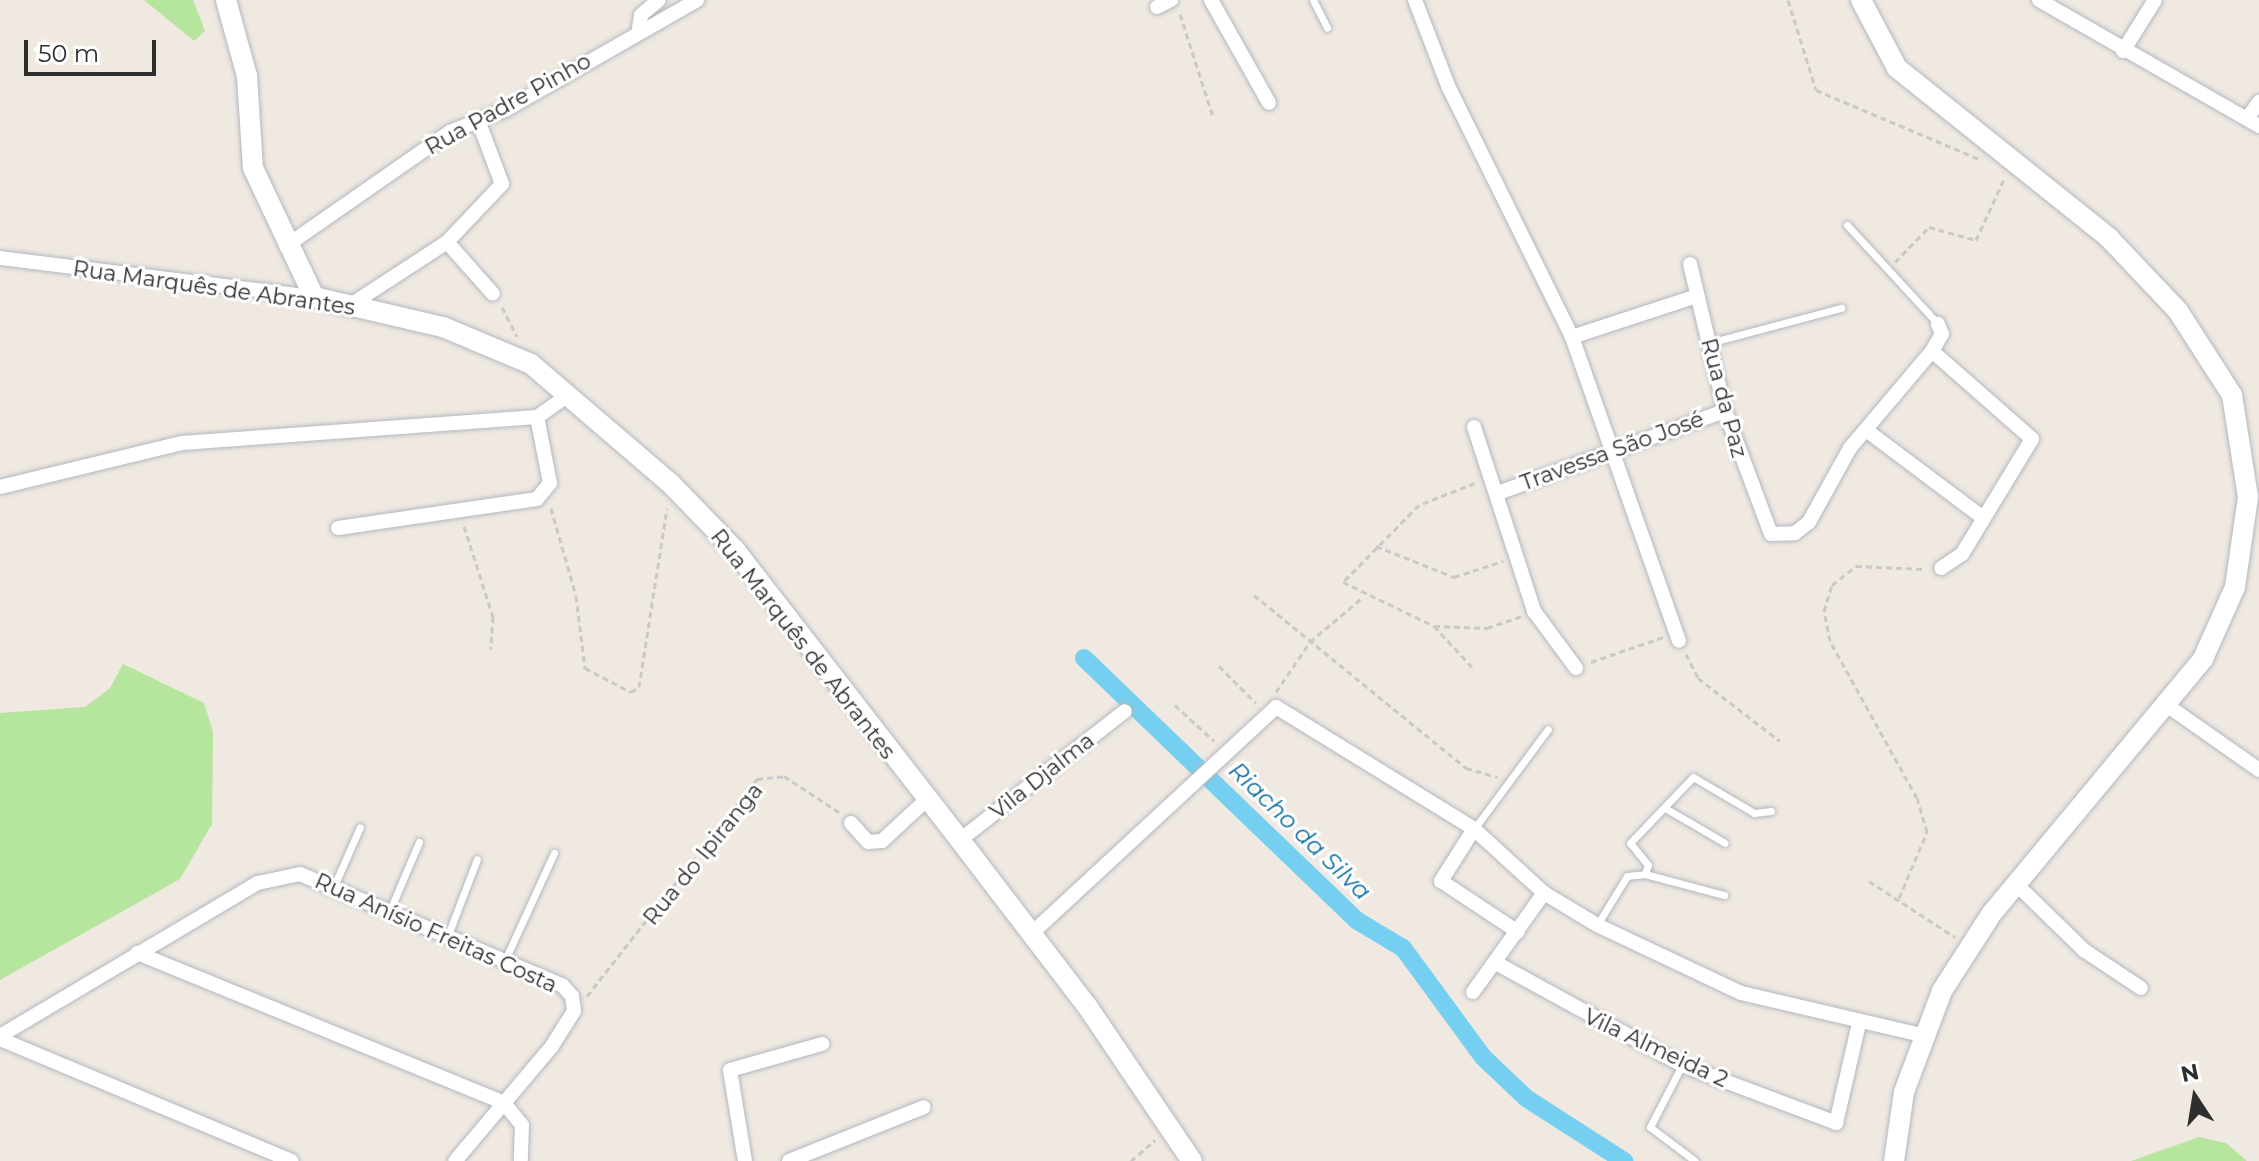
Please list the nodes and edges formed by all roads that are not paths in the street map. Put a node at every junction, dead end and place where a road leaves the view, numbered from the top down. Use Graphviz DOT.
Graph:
graph roads {
  1 [pos="226,0"];
  2 [pos="659,0"];
  3 [pos="697,0"];
  4 [pos="1211,0"];
  5 [pos="1313,0"];
  6 [pos="1415,0"];
  7 [pos="1861,0"];
  8 [pos="2039,0"];
  9 [pos="2155,0"];
  10 [pos="1327,28"];
  11 [pos="639,29"];
  12 [pos="2123,51"];
  13 [pos="1269,103"];
  14 [pos="2256,114"];
  15 [pos="478,120"];
  16 [pos="1847,225"];
  17 [pos="447,242"];
  18 [pos="286,246"];
  19 [pos="0,258"];
  20 [pos="1690,264"];
  21 [pos="493,294"];
  22 [pos="1697,296"];
  23 [pos="314,297"];
  24 [pos="352,304"];
  25 [pos="1841,308"];
  26 [pos="1938,324"];
  27 [pos="1572,337"];
  28 [pos="1709,343"];
  29 [pos="1932,351"];
  30 [pos="568,395"];
  31 [pos="1725,411"];
  32 [pos="537,417"];
  33 [pos="1474,427"];
  34 [pos="1866,430"];
  35 [pos="1612,453"];
  36 [pos="1496,486"];
  37 [pos="0,487"];
  38 [pos="1983,518"];
  39 [pos="338,528"];
  40 [pos="1941,568"];
  41 [pos="1679,641"];
  42 [pos="1576,668"];
  43 [pos="2168,706"];
  44 [pos="1125,711"];
  45 [pos="1548,729"];
  46 [pos="2259,770"];
  47 [pos="925,801"];
  48 [pos="1665,808"];
  49 [pos="1771,811"];
  50 [pos="851,823"];
  51 [pos="360,827"];
  52 [pos="1474,829"];
  53 [pos="960,840"];
  54 [pos="419,842"];
  55 [pos="1725,843"];
  56 [pos="554,853"];
  57 [pos="477,859"];
  58 [pos="1645,874"];
  59 [pos="2016,884"];
  60 [pos="334,886"];
  61 [pos="1544,893"];
  62 [pos="1724,895"];
  63 [pos="390,910"];
  64 [pos="1597,925"];
  65 [pos="1518,932"];
  66 [pos="1031,934"];
  67 [pos="448,935"];
  68 [pos="137,953"];
  69 [pos="505,960"];
  70 [pos="1496,963"];
  71 [pos="2141,988"];
  72 [pos="1473,992"];
  73 [pos="1859,1023"];
  74 [pos="1922,1035"];
  75 [pos="0,1037"];
  76 [pos="822,1044"];
  77 [pos="1682,1065"];
  78 [pos="504,1103"];
  79 [pos="924,1107"];
  80 [pos="291,1161"];
  81 [pos="455,1161"];
  82 [pos="521,1161"];
  83 [pos="745,1161"];
  84 [pos="789,1161"];
  85 [pos="1192,1161"];
  86 [pos="1695,1161"];
  87 [pos="1894,1161"];
  1 -- 18 [label="street"];
  2 -- 11 [label="street"];
  3 -- 11 [label="street, Rua Padre Pinho"];
  4 -- 13 [label="street"];
  5 -- 10 [label="lane"];
  6 -- 27 [label="street"];
  7 -- 43 [label="street"];
  8 -- 12 [label="street"];
  9 -- 12 [label="street"];
  11 -- 15 [label="street, Rua Padre Pinho"];
  12 -- 14 [label="street"];
  15 -- 17 [label="street"];
  15 -- 18 [label="street, Rua Padre Pinho"];
  16 -- 26 [label="lane"];
  17 -- 21 [label="street"];
  17 -- 24 [label="street"];
  18 -- 23 [label="street"];
  19 -- 23 [label="street, Rua Marquês de Abrantes"];
  20 -- 22 [label="street, Rua da Paz"];
  22 -- 27 [label="street"];
  22 -- 28 [label="street, Rua da Paz"];
  23 -- 24 [label="street, Rua Marquês de Abrantes"];
  24 -- 30 [label="street, Rua Marquês de Abrantes"];
  25 -- 28 [label="lane"];
  26 -- 29 [label="street"];
  27 -- 35 [label="street"];
  28 -- 31 [label="street, Rua da Paz"];
  29 -- 34 [label="street"];
  29 -- 38 [label="street"];
  30 -- 32 [label="street"];
  30 -- 47 [label="street, Rua Marquês de Abrantes"];
  31 -- 34 [label="street, Rua da Paz"];
  31 -- 35 [label="street, Travessa São José"];
  32 -- 37 [label="street"];
  32 -- 39 [label="street"];
  33 -- 36 [label="street"];
  34 -- 38 [label="street"];
  35 -- 36 [label="street, Travessa São José"];
  35 -- 41 [label="street"];
  36 -- 42 [label="street"];
  38 -- 40 [label="street"];
  43 -- 46 [label="street"];
  43 -- 59 [label="street"];
  44 -- 53 [label="street, Vila Djalma"];
  45 -- 52 [label="lane"];
  47 -- 50 [label="street"];
  47 -- 53 [label="street, Rua Marquês de Abrantes"];
  48 -- 49 [label="lane"];
  48 -- 55 [label="lane"];
  48 -- 58 [label="lane"];
  51 -- 60 [label="lane"];
  52 -- 61 [label="street"];
  52 -- 65 [label="street"];
  52 -- 66 [label="street"];
  53 -- 66 [label="street, Rua Marquês de Abrantes"];
  54 -- 63 [label="lane"];
  56 -- 69 [label="lane"];
  57 -- 67 [label="lane"];
  58 -- 62 [label="lane"];
  58 -- 64 [label="lane"];
  59 -- 71 [label="street"];
  59 -- 74 [label="street"];
  60 -- 63 [label="street, Rua Anísio Freitas Costa"];
  60 -- 68 [label="street, Rua Anísio Freitas Costa"];
  61 -- 64 [label="street"];
  61 -- 65 [label="street"];
  63 -- 67 [label="street, Rua Anísio Freitas Costa"];
  64 -- 73 [label="street"];
  65 -- 70 [label="street"];
  66 -- 85 [label="street, Rua Marquês de Abrantes"];
  67 -- 69 [label="street, Rua Anísio Freitas Costa"];
  68 -- 75 [label="street"];
  68 -- 78 [label="street"];
  69 -- 78 [label="street, Rua Anísio Freitas Costa"];
  70 -- 72 [label="street"];
  70 -- 77 [label="street, Vila Almeida 2"];
  73 -- 74 [label="street"];
  73 -- 77 [label="street, Vila Almeida 2"];
  74 -- 87 [label="street"];
  75 -- 80 [label="street"];
  76 -- 83 [label="street"];
  77 -- 86 [label="lane"];
  78 -- 81 [label="street"];
  78 -- 82 [label="street"];
  79 -- 84 [label="street"];
}
